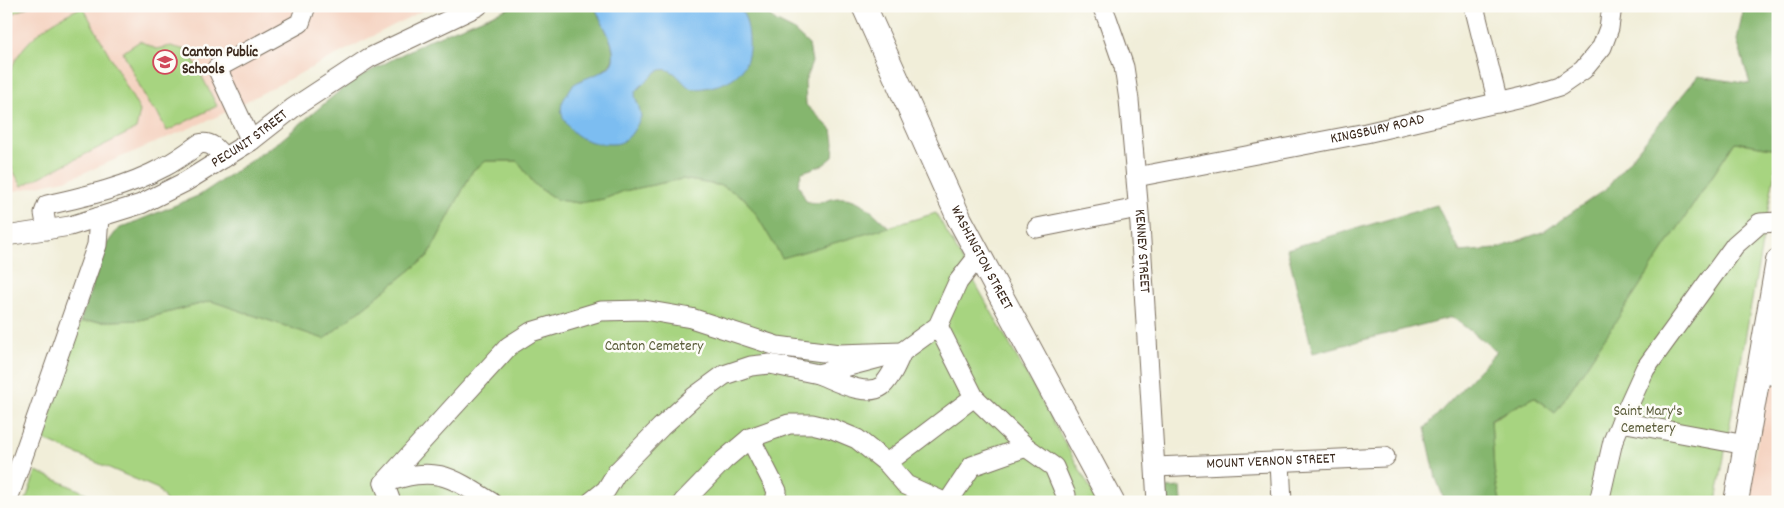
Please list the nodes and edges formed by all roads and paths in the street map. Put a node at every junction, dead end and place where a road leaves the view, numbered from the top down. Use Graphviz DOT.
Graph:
graph roads {
  1 [pos="306,6"];
  2 [pos="478,6"];
  3 [pos="864,6"];
  4 [pos="1102,6"];
  5 [pos="1474,6"];
  6 [pos="1612,6"];
  7 [pos="458,10"];
  8 [pos="1498,103"];
  9 [pos="251,141"];
  10 [pos="224,158"];
  11 [pos="1136,177"];
  12 [pos="1138,208"];
  13 [pos="99,217"];
  14 [pos="1778,222"];
  15 [pos="1037,228"];
  16 [pos="47,230"];
  17 [pos="6,236"];
  18 [pos="979,255"];
  19 [pos="1778,261"];
  20 [pos="1773,317"];
  21 [pos="938,326"];
  22 [pos="902,352"];
  23 [pos="818,374"];
  24 [pos="1768,375"];
  25 [pos="974,397"];
  26 [pos="1620,422"];
  27 [pos="750,438"];
  28 [pos="1746,444"];
  29 [pos="1026,447"];
  30 [pos="1385,458"];
  31 [pos="888,463"];
  32 [pos="1280,463"];
  33 [pos="1156,467"];
  34 [pos="384,483"];
  35 [pos="612,496"];
  36 [pos="7,502"];
  37 [pos="391,502"];
  38 [pos="490,502"];
  39 [pos="591,502"];
  40 [pos="683,502"];
  41 [pos="775,502"];
  42 [pos="944,502"];
  43 [pos="948,502"];
  44 [pos="1066,502"];
  45 [pos="1112,502"];
  46 [pos="1157,502"];
  47 [pos="1282,502"];
  48 [pos="1599,502"];
  49 [pos="1736,502"];
  1 -- 9 [label="street"];
  2 -- 7 [label="street, PECUNIT STREET"];
  3 -- 18 [label="main road, WASHINGTON STREET"];
  4 -- 11 [label="street, KENNEY STREET"];
  5 -- 8 [label="street"];
  6 -- 8 [label="street, KINGSBURY ROAD"];
  7 -- 9 [label="street, PECUNIT STREET"];
  8 -- 11 [label="street, KINGSBURY ROAD"];
  9 -- 10 [label="street, PECUNIT STREET"];
  10 -- 13 [label="street, PECUNIT STREET"];
  10 -- 16 [label="street"];
  11 -- 12 [label="street, KENNEY STREET"];
  12 -- 15 [label="street"];
  12 -- 33 [label="street, KENNEY STREET"];
  13 -- 16 [label="street, PECUNIT STREET"];
  13 -- 36 [label="street"];
  14 -- 26 [label="street"];
  16 -- 17 [label="street, PECUNIT STREET"];
  18 -- 21 [label="street"];
  18 -- 45 [label="main road, WASHINGTON STREET"];
  19 -- 20 [label="main road"];
  20 -- 24 [label="main road"];
  21 -- 22 [label="street"];
  21 -- 25 [label="street"];
  22 -- 23 [label="street"];
  22 -- 23 [label="street"];
  22 -- 34 [label="street"];
  23 -- 35 [label="street"];
  24 -- 28 [label="main road"];
  25 -- 29 [label="street"];
  25 -- 31 [label="street"];
  26 -- 28 [label="street"];
  26 -- 48 [label="street"];
  27 -- 31 [label="street"];
  27 -- 40 [label="street"];
  27 -- 41 [label="street"];
  28 -- 49 [label="main road"];
  29 -- 43 [label="street"];
  29 -- 44 [label="street"];
  30 -- 32 [label="street, MOUNT VERNON STREET"];
  31 -- 42 [label="street"];
  32 -- 33 [label="street, MOUNT VERNON STREET"];
  32 -- 47 [label="street"];
  33 -- 46 [label="street, KENNEY STREET"];
  34 -- 37 [label="street"];
  34 -- 38 [label="street"];
  35 -- 39 [label="street"];
}
